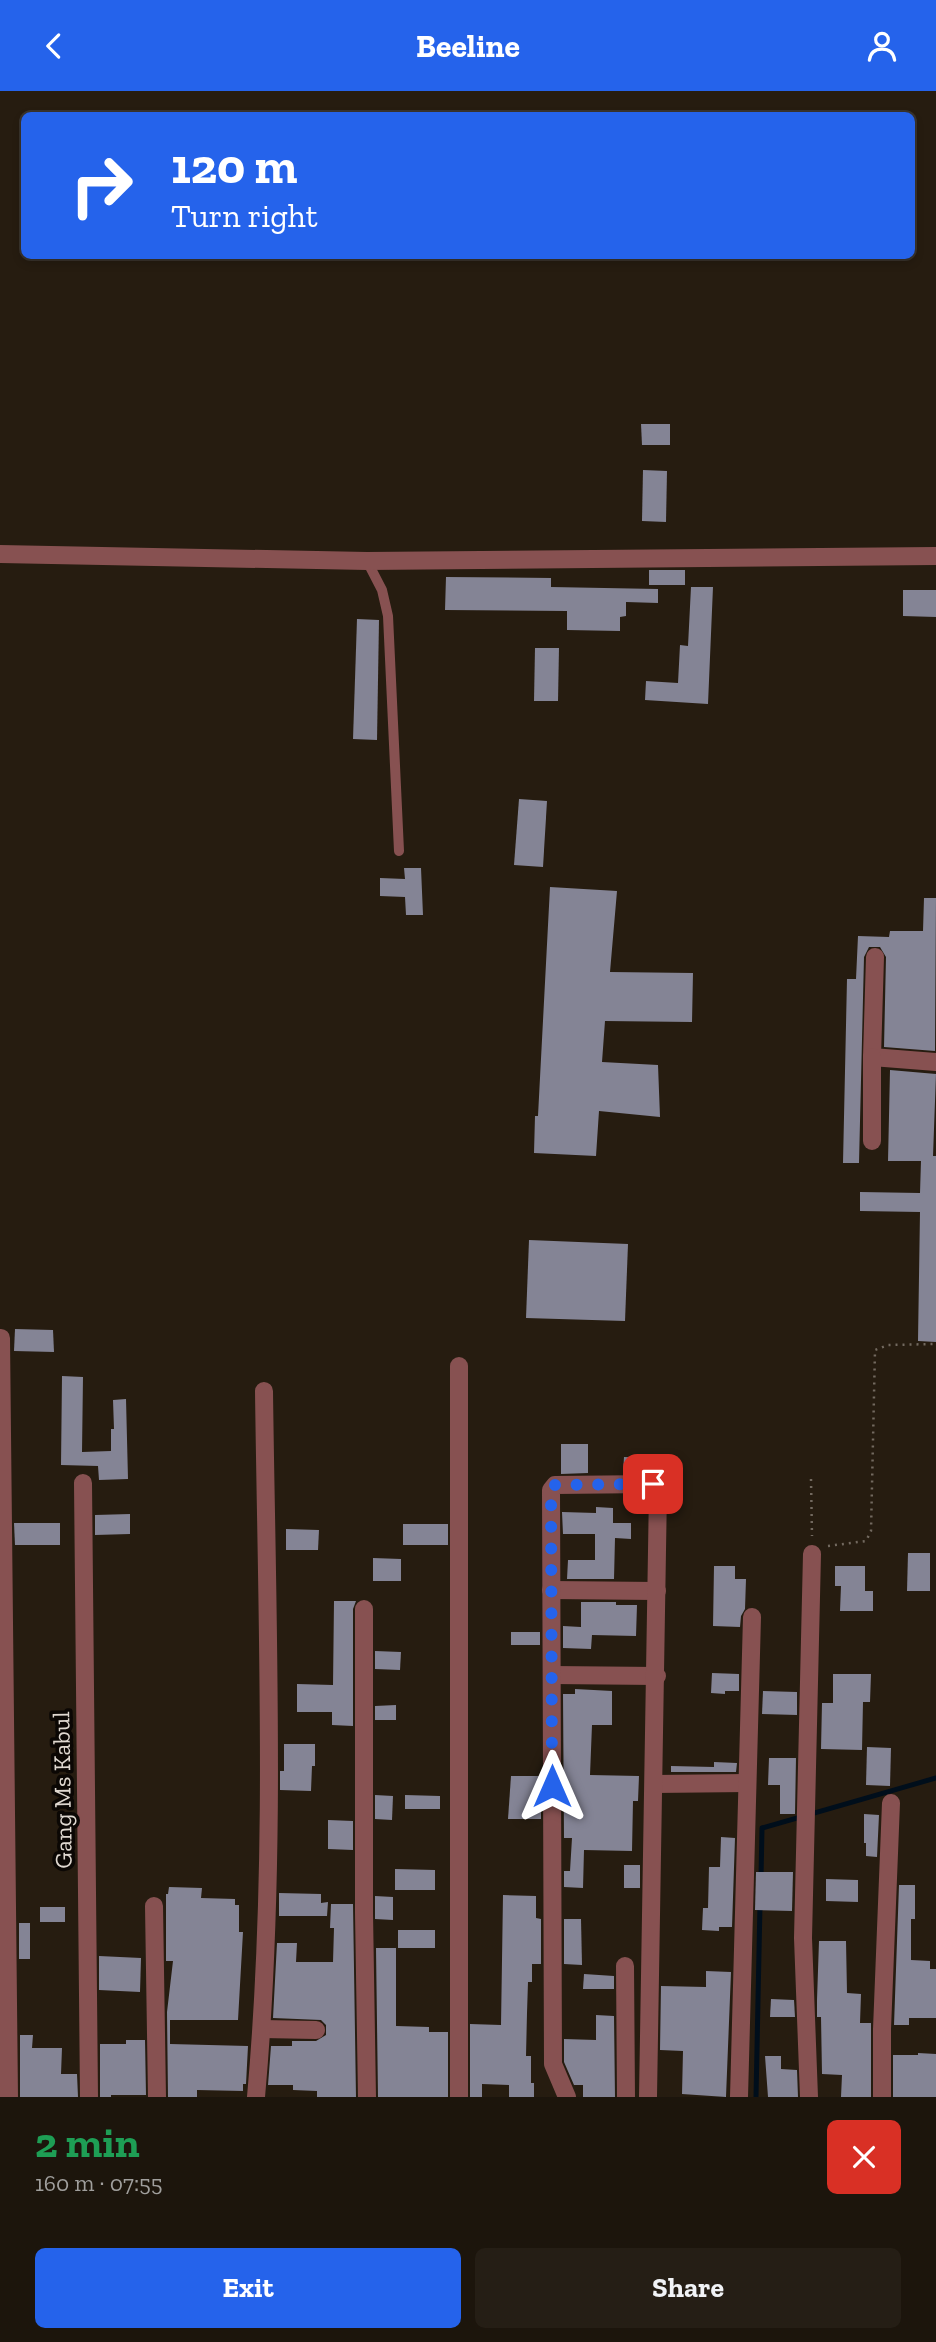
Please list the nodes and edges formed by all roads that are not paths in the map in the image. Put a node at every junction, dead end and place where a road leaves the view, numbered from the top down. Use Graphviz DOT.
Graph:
graph roads {
  1 [pos="0,554"];
  2 [pos="936,556"];
  3 [pos="367,561"];
  4 [pos="399,851"];
  5 [pos="875,957"];
  6 [pos="872,1057"];
  7 [pos="936,1062"];
  8 [pos="872,1141"];
  9 [pos="1,1338"];
  10 [pos="459,1366"];
  11 [pos="264,1391"];
  12 [pos="83,1483"];
  13 [pos="812,1554"];
  14 [pos="551,1590"];
  15 [pos="657,1591"];
  16 [pos="364,1609"];
  17 [pos="752,1617"];
  18 [pos="552,1675"];
  19 [pos="657,1676"];
  20 [pos="747,1783"];
  21 [pos="654,1784"];
  22 [pos="891,1803"];
  23 [pos="154,1906"];
  24 [pos="625,1966"];
  25 [pos="262,2029"];
  26 [pos="316,2030"];
  27 [pos="9,2097"];
  28 [pos="89,2097"];
  29 [pos="157,2097"];
  30 [pos="256,2097"];
  31 [pos="367,2097"];
  32 [pos="459,2097"];
  33 [pos="567,2097"];
  34 [pos="626,2097"];
  35 [pos="648,2097"];
  36 [pos="739,2097"];
  37 [pos="809,2097"];
  38 [pos="882,2097"];
  1 -- 3 [label="street"];
  2 -- 3 [label="street"];
  3 -- 4 [label="lane"];
  5 -- 6 [label="street"];
  6 -- 7 [label="street"];
  6 -- 8 [label="street"];
  9 -- 27 [label="street"];
  10 -- 32 [label="street"];
  11 -- 25 [label="street"];
  12 -- 28 [label="street, Gang Ms Kabul"];
  13 -- 37 [label="street"];
  14 -- 15 [label="street"];
  14 -- 15 [label="street"];
  14 -- 18 [label="street"];
  15 -- 19 [label="street"];
  16 -- 31 [label="street"];
  17 -- 20 [label="street"];
  18 -- 19 [label="street"];
  18 -- 33 [label="street"];
  19 -- 21 [label="street"];
  20 -- 21 [label="street"];
  20 -- 36 [label="street"];
  21 -- 35 [label="street"];
  22 -- 38 [label="street"];
  23 -- 29 [label="street"];
  24 -- 34 [label="street"];
  25 -- 26 [label="street"];
  25 -- 30 [label="street"];
}
